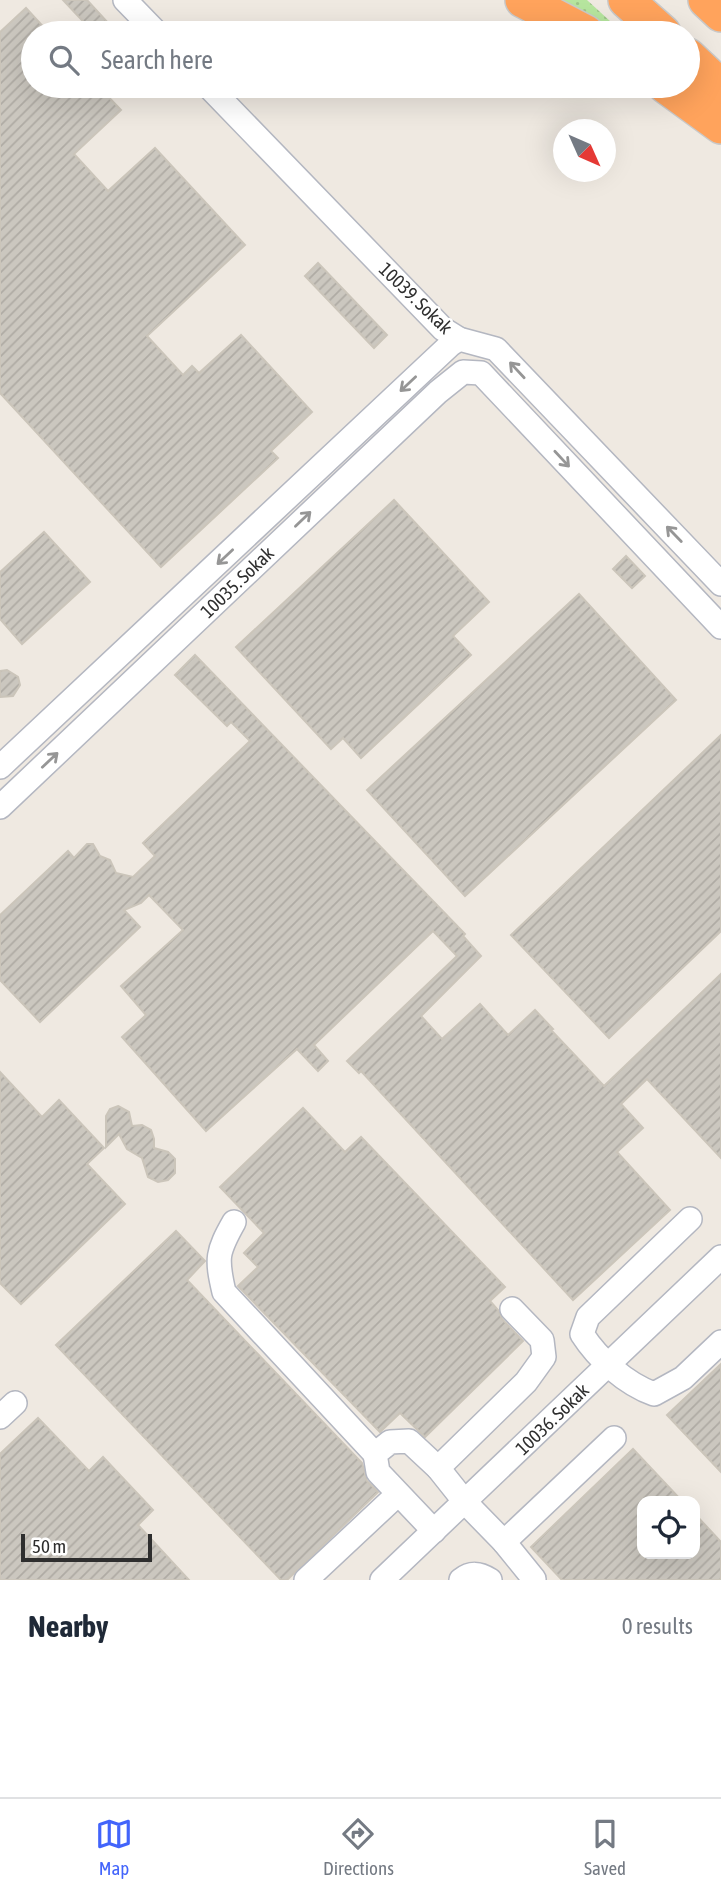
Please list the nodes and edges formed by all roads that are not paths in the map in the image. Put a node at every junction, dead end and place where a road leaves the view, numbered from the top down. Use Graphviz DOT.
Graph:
graph roads {
  1 [pos="125,0"];
  2 [pos="523,0"];
  3 [pos="626,0"];
  4 [pos="706,0"];
  5 [pos="721,14"];
  6 [pos="145,21"];
  7 [pos="563,21"];
  8 [pos="650,21"];
  9 [pos="700,67"];
  10 [pos="721,87"];
  11 [pos="220,98"];
  12 [pos="682,98"];
  13 [pos="721,126"];
  14 [pos="459,339"];
  15 [pos="721,584"];
  16 [pos="721,627"];
  17 [pos="0,767"];
  18 [pos="0,807"];
  19 [pos="690,1219"];
  20 [pos="234,1222"];
  21 [pos="721,1257"];
  22 [pos="512,1309"];
  23 [pos="721,1342"];
  24 [pos="609,1364"];
  25 [pos="614,1438"];
  26 [pos="375,1454"];
  27 [pos="438,1468"];
  28 [pos="398,1494"];
  29 [pos="464,1502"];
  30 [pos="434,1531"];
  31 [pos="504,1542"];
  32 [pos="534,1579"];
  33 [pos="306,1580"];
  34 [pos="382,1580"];
  35 [pos="461,1580"];
  36 [pos="490,1580"];
  1 -- 6 [label="street"];
  2 -- 7 [label="highway"];
  3 -- 8 [label="highway"];
  4 -- 5 [label="highway"];
  9 -- 10 [label="highway"];
  11 -- 14 [label="street, 10039. Sokak"];
  12 -- 13 [label="highway"];
  15 -- 14 [label="street, 10039. Sokak, one-way"];
  14 -- 17 [label="street, 10035. Sokak, one-way"];
  18 -- 16 [label="street, 10035. Sokak, one-way"];
  19 -- 24 [label="street"];
  20 -- 26 [label="street"];
  21 -- 24 [label="street, 10036. Sokak"];
  22 -- 27 [label="street"];
  23 -- 24 [label="street"];
  24 -- 29 [label="street, 10036. Sokak"];
  25 -- 31 [label="street"];
  26 -- 27 [label="street"];
  26 -- 28 [label="street"];
  27 -- 29 [label="street"];
  28 -- 30 [label="street"];
  28 -- 33 [label="street"];
  29 -- 30 [label="street, 10036. Sokak"];
  29 -- 31 [label="street"];
  30 -- 34 [label="street, 10036. Sokak"];
  31 -- 32 [label="street"];
  35 -- 36 [label="street"];
}
